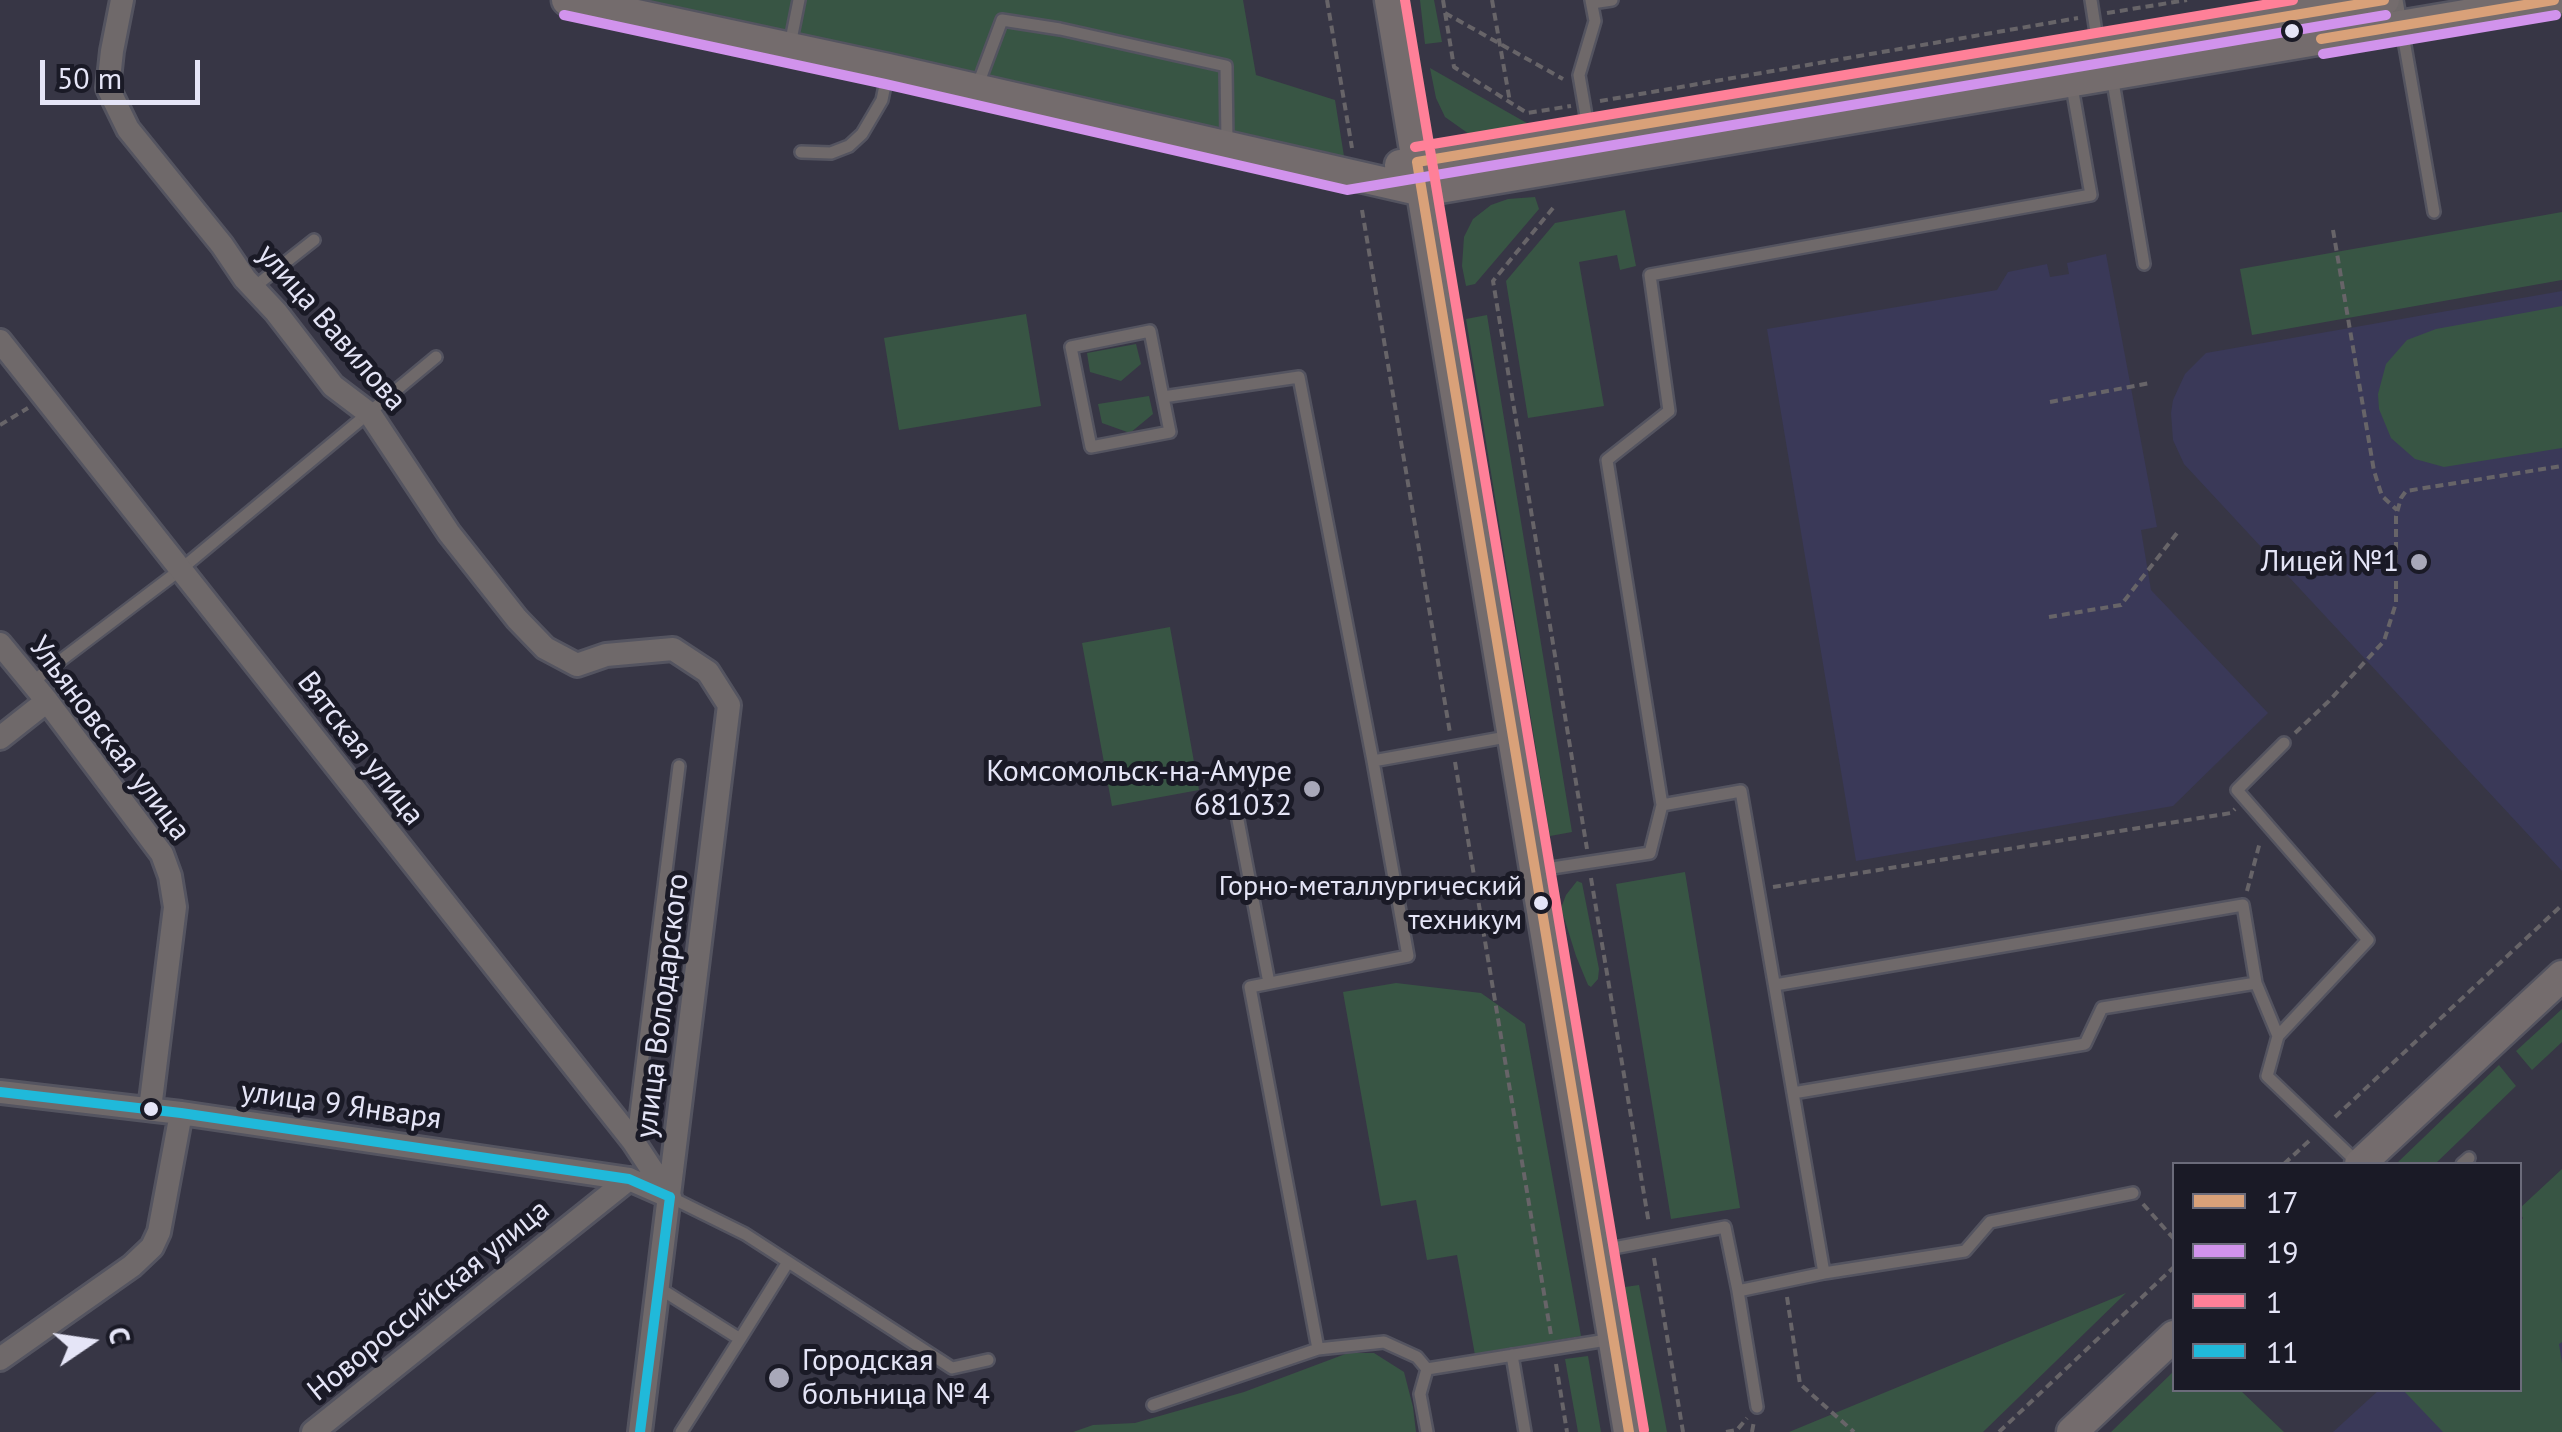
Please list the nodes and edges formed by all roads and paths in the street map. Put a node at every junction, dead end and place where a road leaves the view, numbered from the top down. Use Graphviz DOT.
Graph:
graph roads {
  1 [pos="122,0"];
  2 [pos="567,0"];
  3 [pos="799,0"];
  4 [pos="1327,0"];
  5 [pos="1390,0"];
  6 [pos="1443,0"];
  7 [pos="1492,0"];
  8 [pos="1612,0"];
  9 [pos="2091,0"];
  10 [pos="2186,0"];
  11 [pos="2384,0"];
  12 [pos="2554,0"];
  13 [pos="1592,2"];
  14 [pos="2312,6"];
  15 [pos="1445,13"];
  16 [pos="2399,13"];
  17 [pos="2094,16"];
  18 [pos="1500,44"];
  19 [pos="789,48"];
  20 [pos="2105,61"];
  21 [pos="2069,67"];
  22 [pos="888,70"];
  23 [pos="976,90"];
  24 [pos="1510,102"];
  25 [pos="1588,122"];
  26 [pos="1227,147"];
  27 [pos="801,152"];
  28 [pos="1350,162"];
  29 [pos="1419,177"];
  30 [pos="1553,208"];
  31 [pos="1362,210"];
  32 [pos="2434,212"];
  33 [pos="2332,230"];
  34 [pos="314,240"];
  35 [pos="2144,264"];
  36 [pos="253,288"];
  37 [pos="0,340"];
  38 [pos="436,357"];
  39 [pos="2150,383"];
  40 [pos="1163,397"];
  41 [pos="45,398"];
  42 [pos="2050,402"];
  43 [pos="370,414"];
  44 [pos="0,424"];
  45 [pos="2562,466"];
  46 [pos="2398,510"];
  47 [pos="2177,533"];
  48 [pos="180,570"];
  49 [pos="2049,617"];
  50 [pos="0,644"];
  51 [pos="39,692"];
  52 [pos="729,706"];
  53 [pos="1512,736"];
  54 [pos="0,738"];
  55 [pos="2284,743"];
  56 [pos="1452,746"];
  57 [pos="1373,761"];
  58 [pos="679,766"];
  59 [pos="1234,799"];
  60 [pos="2246,800"];
  61 [pos="1662,805"];
  62 [pos="2265,823"];
  63 [pos="1589,863"];
  64 [pos="1535,871"];
  65 [pos="1758,890"];
  66 [pos="2562,904"];
  67 [pos="2243,905"];
  68 [pos="2562,976"];
  69 [pos="1268,983"];
  70 [pos="2256,983"];
  71 [pos="1774,986"];
  72 [pos="2278,1036"];
  73 [pos="0,1092"];
  74 [pos="1793,1093"];
  75 [pos="150,1109"];
  76 [pos="181,1113"];
  77 [pos="2322,1129"];
  78 [pos="633,1142"];
  79 [pos="2286,1162"];
  80 [pos="2358,1162"];
  81 [pos="2362,1162"];
  82 [pos="629,1179"];
  83 [pos="2133,1193"];
  84 [pos="670,1196"];
  85 [pos="2172,1237"];
  86 [pos="1652,1241"];
  87 [pos="1598,1251"];
  88 [pos="788,1262"];
  89 [pos="2172,1269"];
  90 [pos="1824,1274"];
  91 [pos="1784,1281"];
  92 [pos="658,1288"];
  93 [pos="1738,1291"];
  94 [pos="2172,1338"];
  95 [pos="740,1339"];
  96 [pos="1613,1339"];
  97 [pos="1318,1348"];
  98 [pos="1553,1349"];
  99 [pos="1512,1356"];
  100 [pos="0,1359"];
  101 [pos="988,1360"];
  102 [pos="1427,1370"];
  103 [pos="1152,1406"];
  104 [pos="1756,1406"];
  105 [pos="313,1432"];
  106 [pos="640,1432"];
  107 [pos="681,1432"];
  108 [pos="1427,1432"];
  109 [pos="1524,1432"];
  110 [pos="1567,1432"];
  111 [pos="1628,1432"];
  112 [pos="1683,1432"];
  113 [pos="1726,1432"];
  114 [pos="1854,1432"];
  115 [pos="1998,1432"];
  116 [pos="2072,1432"];
  1 -- 36 [label="street, улица Вавилова"];
  2 -- 19 [label="street"];
  3 -- 19 [label="lane"];
  4 -- 28 [label="path"];
  5 -- 29 [label="street"];
  6 -- 15 [label="path"];
  7 -- 18 [label="path"];
  8 -- 13 [label="lane"];
  9 -- 17 [label="lane"];
  10 -- 17 [label="path"];
  11 -- 14 [label="street"];
  12 -- 16 [label="street"];
  13 -- 25 [label="lane"];
  14 -- 20 [label="street"];
  15 -- 18 [label="path"];
  15 -- 24 [label="path"];
  16 -- 20 [label="street"];
  16 -- 32 [label="lane"];
  17 -- 20 [label="lane"];
  17 -- 25 [label="path"];
  18 -- 24 [label="path"];
  18 -- 25 [label="path"];
  19 -- 22 [label="street"];
  20 -- 21 [label="street"];
  20 -- 35 [label="lane"];
  21 -- 25 [label="street"];
  21 -- 61 [label="lane"];
  22 -- 23 [label="street"];
  22 -- 27 [label="lane"];
  23 -- 26 [label="street"];
  23 -- 26 [label="lane"];
  24 -- 25 [label="path"];
  25 -- 29 [label="street"];
  26 -- 28 [label="street"];
  28 -- 29 [label="street"];
  29 -- 53 [label="street"];
  30 -- 63 [label="path"];
  31 -- 56 [label="path"];
  33 -- 46 [label="path"];
  34 -- 36 [label="lane"];
  36 -- 43 [label="street, улица Вавилова"];
  37 -- 41 [label="street, Вятская улица"];
  38 -- 43 [label="lane"];
  39 -- 42 [label="path"];
  40 -- 40 [label="lane"];
  40 -- 57 [label="lane"];
  41 -- 44 [label="path"];
  41 -- 48 [label="street, Вятская улица"];
  43 -- 48 [label="lane"];
  43 -- 52 [label="street, улица Вавилова"];
  45 -- 46 [label="path"];
  46 -- 55 [label="path"];
  47 -- 49 [label="path"];
  48 -- 51 [label="lane"];
  48 -- 78 [label="street, Вятская улица"];
  50 -- 51 [label="street, Ульяновская улица"];
  51 -- 54 [label="street"];
  51 -- 75 [label="street, Ульяновская улица"];
  52 -- 84 [label="street, улица Володарского"];
  53 -- 56 [label="lane"];
  53 -- 64 [label="street"];
  55 -- 60 [label="lane"];
  56 -- 57 [label="lane"];
  56 -- 98 [label="path"];
  57 -- 69 [label="lane"];
  58 -- 78 [label="lane"];
  59 -- 69 [label="lane"];
  60 -- 62 [label="lane"];
  60 -- 65 [label="path"];
  61 -- 63 [label="lane"];
  61 -- 65 [label="lane"];
  62 -- 67 [label="path"];
  62 -- 72 [label="lane"];
  63 -- 64 [label="lane"];
  63 -- 86 [label="path"];
  64 -- 87 [label="street"];
  65 -- 71 [label="lane"];
  66 -- 77 [label="path"];
  67 -- 70 [label="lane"];
  67 -- 71 [label="lane"];
  68 -- 81 [label="street"];
  69 -- 97 [label="lane"];
  70 -- 72 [label="lane"];
  70 -- 74 [label="lane"];
  71 -- 74 [label="lane"];
  72 -- 77 [label="lane"];
  73 -- 75 [label="street, улица 9 Января"];
  74 -- 90 [label="lane"];
  75 -- 76 [label="street, улица 9 Января"];
  76 -- 82 [label="street, улица 9 Января"];
  76 -- 100 [label="street"];
  77 -- 79 [label="path"];
  77 -- 80 [label="lane"];
  78 -- 84 [label="street, Вятская улица"];
  82 -- 84 [label="street, улица 9 Января"];
  82 -- 105 [label="street, Новороссийская улица"];
  83 -- 85 [label="path"];
  83 -- 90 [label="lane"];
  84 -- 88 [label="lane"];
  84 -- 92 [label="street, улица Володарского"];
  86 -- 87 [label="lane"];
  86 -- 93 [label="lane"];
  86 -- 112 [label="path"];
  87 -- 96 [label="street"];
  88 -- 95 [label="lane"];
  88 -- 101 [label="lane"];
  89 -- 115 [label="path"];
  90 -- 91 [label="lane"];
  91 -- 93 [label="lane"];
  91 -- 114 [label="path"];
  92 -- 95 [label="lane"];
  92 -- 106 [label="street, улица Володарского"];
  93 -- 104 [label="lane"];
  94 -- 116 [label="street"];
  95 -- 107 [label="lane"];
  96 -- 98 [label="lane"];
  96 -- 111 [label="street"];
  97 -- 102 [label="lane"];
  97 -- 103 [label="lane"];
  98 -- 99 [label="lane"];
  98 -- 110 [label="path"];
  99 -- 102 [label="lane"];
  99 -- 109 [label="lane"];
  102 -- 108 [label="lane"];
  104 -- 113 [label="path"];
}
